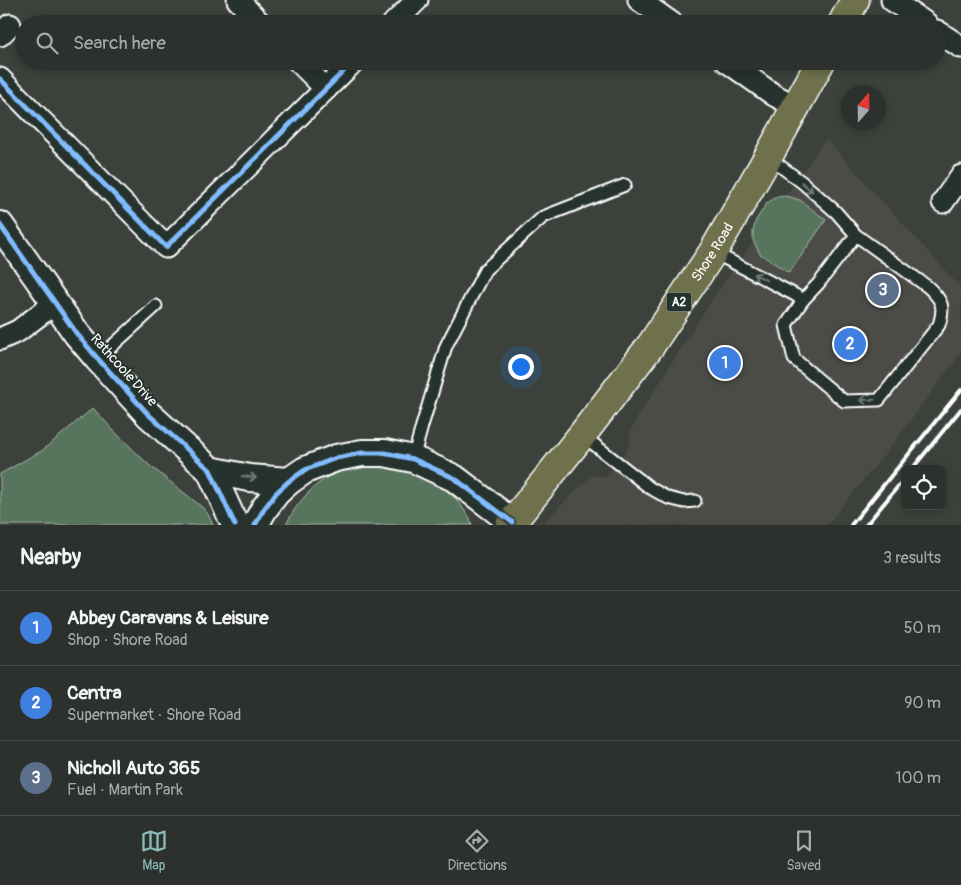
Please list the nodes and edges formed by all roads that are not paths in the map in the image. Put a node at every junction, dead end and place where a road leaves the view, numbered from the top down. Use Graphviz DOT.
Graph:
graph roads {
  1 [pos="238,0"];
  2 [pos="417,0"];
  3 [pos="639,0"];
  4 [pos="855,0"];
  5 [pos="892,0"];
  6 [pos="252,15"];
  7 [pos="401,15"];
  8 [pos="660,15"];
  9 [pos="847,15"];
  10 [pos="914,15"];
  11 [pos="946,37"];
  12 [pos="961,47"];
  13 [pos="307,70"];
  14 [pos="345,70"];
  15 [pos="739,70"];
  16 [pos="816,70"];
  17 [pos="0,79"];
  18 [pos="326,89"];
  19 [pos="796,107"];
  20 [pos="768,157"];
  21 [pos="961,176"];
  22 [pos="625,185"];
  23 [pos="943,202"];
  24 [pos="0,225"];
  25 [pos="856,235"];
  26 [pos="713,252"];
  27 [pos="803,300"];
  28 [pos="55,303"];
  29 [pos="156,306"];
  30 [pos="0,339"];
  31 [pos="98,359"];
  32 [pos="582,435"];
  33 [pos="413,459"];
  34 [pos="210,470"];
  35 [pos="289,480"];
  36 [pos="695,501"];
  37 [pos="511,523"];
  38 [pos="236,525"];
  39 [pos="255,525"];
  1 -- 6 [label="street"];
  2 -- 7 [label="street"];
  3 -- 8 [label="street"];
  4 -- 9 [label="main road"];
  5 -- 10 [label="street"];
  11 -- 12 [label="street"];
  13 -- 18 [label="street"];
  14 -- 18 [label="street"];
  15 -- 19 [label="street"];
  16 -- 19 [label="main road, Shore Road / A2"];
  17 -- 18 [label="street"];
  19 -- 20 [label="main road, Shore Road / A2"];
  20 -- 25 [label="lane, one-way"];
  20 -- 26 [label="main road, Shore Road / A2"];
  21 -- 23 [label="street"];
  22 -- 33 [label="lane"];
  24 -- 28 [label="street, Rathcoole Drive"];
  25 -- 27 [label="lane"];
  25 -- 27 [label="lane, one-way"];
  27 -- 26 [label="lane, one-way"];
  26 -- 32 [label="main road, Shore Road / A2"];
  28 -- 30 [label="street"];
  28 -- 31 [label="street, Rathcoole Drive"];
  29 -- 31 [label="lane"];
  31 -- 34 [label="street, Rathcoole Drive"];
  32 -- 36 [label="lane"];
  32 -- 37 [label="main road, Shore Road / A2"];
  33 -- 35 [label="street"];
  33 -- 37 [label="street"];
  34 -- 35 [label="street, one-way"];
  34 -- 38 [label="street, Rathcoole Drive"];
  35 -- 39 [label="street"];
}
